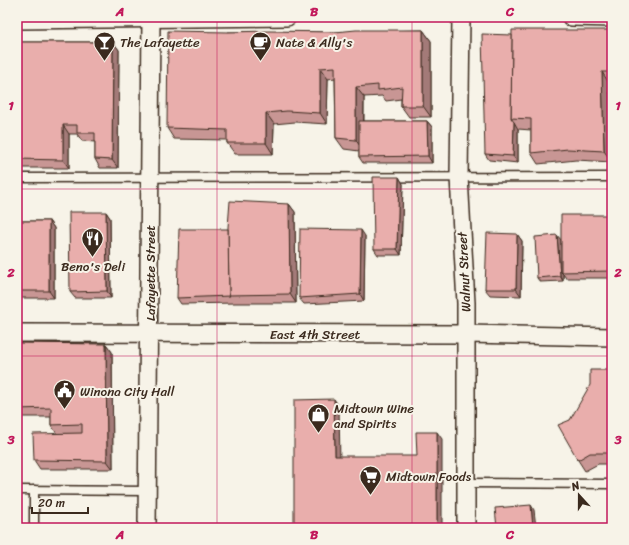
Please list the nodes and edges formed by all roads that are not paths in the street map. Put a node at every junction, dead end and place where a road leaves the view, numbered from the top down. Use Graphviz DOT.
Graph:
graph roads {
  1 [pos="287,17"];
  2 [pos="461,17"];
  3 [pos="571,17"];
  4 [pos="151,18"];
  5 [pos="612,18"];
  6 [pos="17,20"];
  7 [pos="459,177"];
  8 [pos="612,177"];
  9 [pos="17,178"];
  10 [pos="150,179"];
  11 [pos="17,333"];
  12 [pos="149,333"];
  13 [pos="466,334"];
  14 [pos="612,337"];
  15 [pos="466,483"];
  16 [pos="612,484"];
  17 [pos="17,490"];
  18 [pos="34,490"];
  19 [pos="147,491"];
  20 [pos="34,525"];
  21 [pos="147,528"];
  22 [pos="466,528"];
  1 -- 4 [label="street"];
  2 -- 7 [label="street, Walnut Street"];
  3 -- 5 [label="street"];
  4 -- 6 [label="street"];
  4 -- 10 [label="street, Lafayette Street"];
  7 -- 8 [label="lane"];
  7 -- 10 [label="lane"];
  7 -- 13 [label="street, Walnut Street"];
  9 -- 10 [label="lane"];
  10 -- 12 [label="street, Lafayette Street"];
  11 -- 12 [label="street, East 4th Street"];
  12 -- 13 [label="street, East 4th Street"];
  12 -- 19 [label="street, Lafayette Street"];
  13 -- 14 [label="street, East 4th Street"];
  13 -- 15 [label="street, Walnut Street"];
  15 -- 16 [label="lane"];
  15 -- 22 [label="street, Walnut Street"];
  17 -- 18 [label="lane"];
  18 -- 19 [label="lane"];
  18 -- 20 [label="lane"];
  19 -- 21 [label="street, Lafayette Street"];
}
